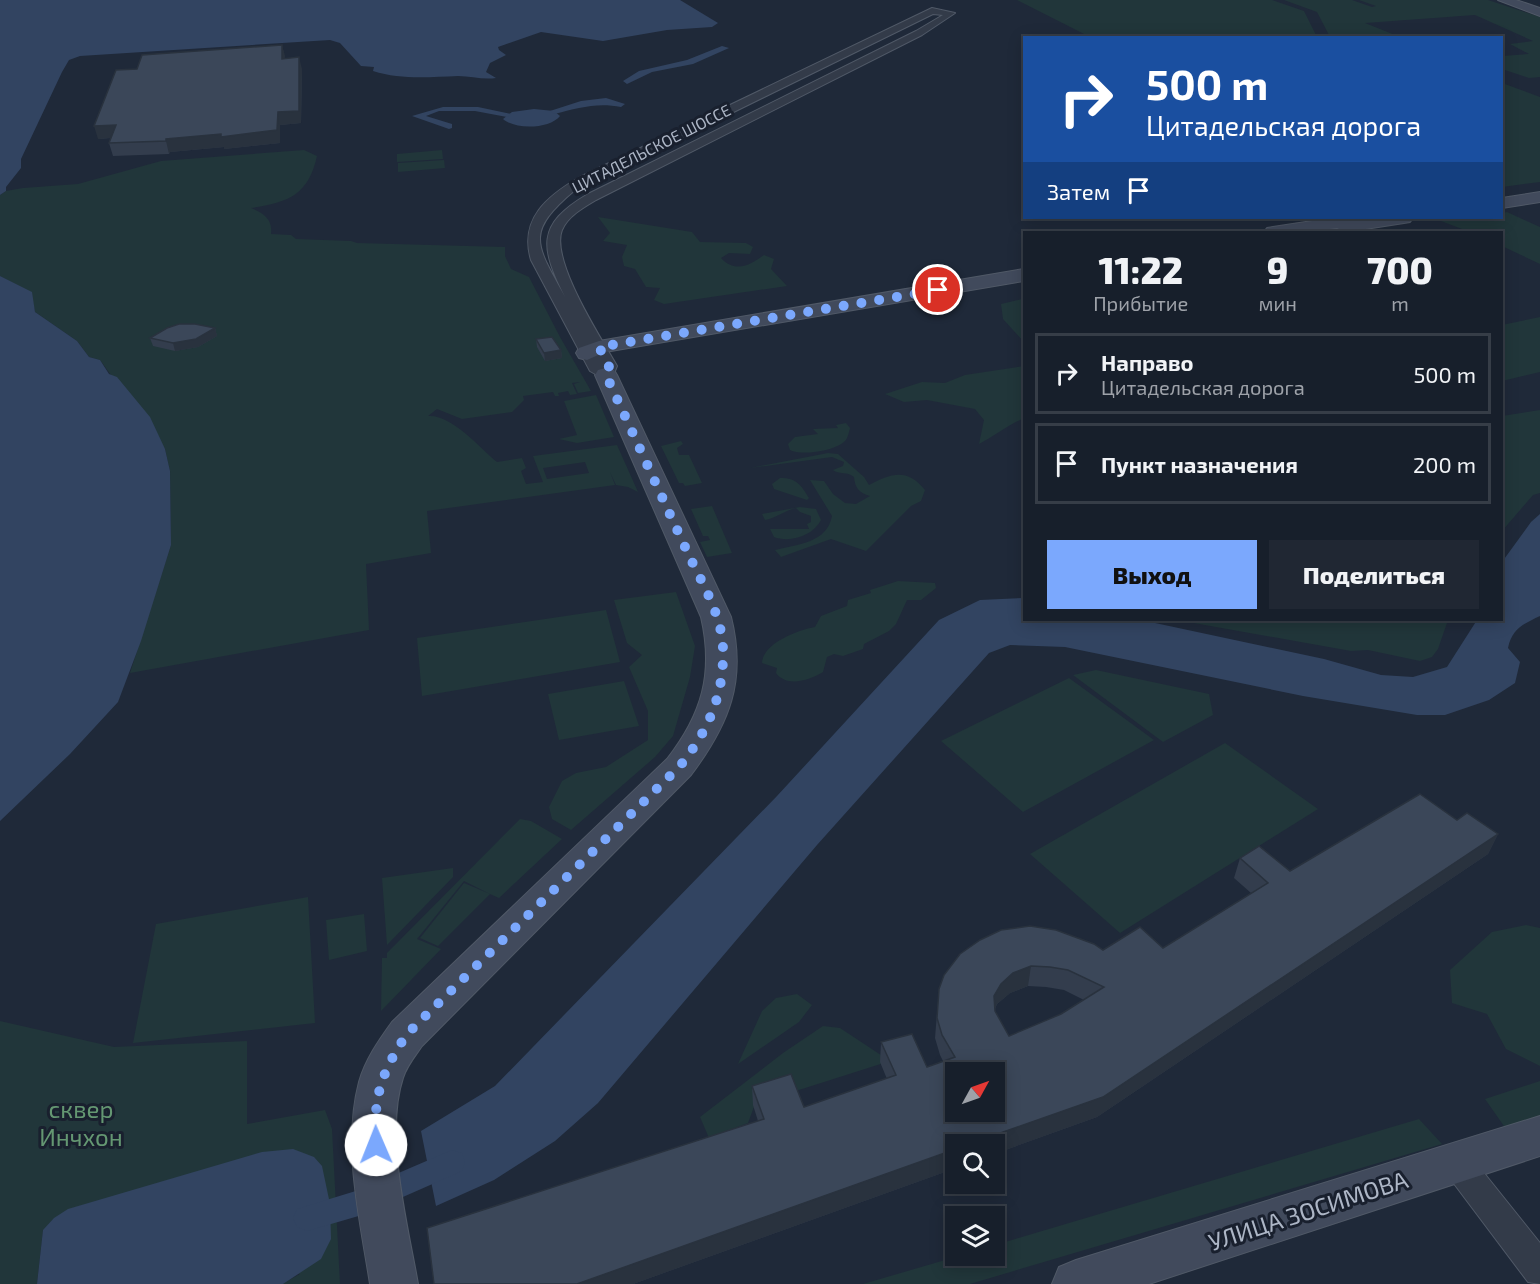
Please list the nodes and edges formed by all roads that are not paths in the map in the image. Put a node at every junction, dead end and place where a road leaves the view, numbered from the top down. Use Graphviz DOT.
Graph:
graph roads {
  1 [pos="1504,0"];
  2 [pos="1515,0"];
  3 [pos="1540,10"];
  4 [pos="584,179"];
  5 [pos="605,190"];
  6 [pos="1540,191"];
  7 [pos="1503,196"];
  8 [pos="1540,197"];
  9 [pos="1503,203"];
  10 [pos="1358,219"];
  11 [pos="1398,219"];
  12 [pos="1280,231"];
  13 [pos="1322,231"];
  14 [pos="1023,275"];
  15 [pos="1023,283"];
  16 [pos="598,358"];
  17 [pos="1540,1136"];
  18 [pos="1457,1162"];
  19 [pos="1540,1270"];
  20 [pos="394,1284"];
  21 [pos="1076,1284"];
  1 -- 3 [label="street"];
  2 -- 3 [label="street"];
  4 -- 5 [label="street"];
  4 -- 5 [label="street, ЦИТАДЕЛЬСКОЕ ШОССЕ"];
  4 -- 16 [label="street, ЦИТАДЕЛЬСКОЕ ШОССЕ"];
  5 -- 16 [label="street, ЦИТАДЕЛЬСКОЕ ШОССЕ"];
  6 -- 7 [label="street"];
  8 -- 9 [label="street"];
  10 -- 12 [label="street"];
  11 -- 13 [label="street"];
  14 -- 16 [label="street"];
  15 -- 16 [label="street"];
  16 -- 20 [label="street, ЦИТАДЕЛЬСКОЕ ШОССЕ"];
  17 -- 18 [label="street, УЛИЦА ЗОСИМОВА"];
  18 -- 19 [label="street"];
  18 -- 21 [label="street, УЛИЦА ЗОСИМОВА"];
}
